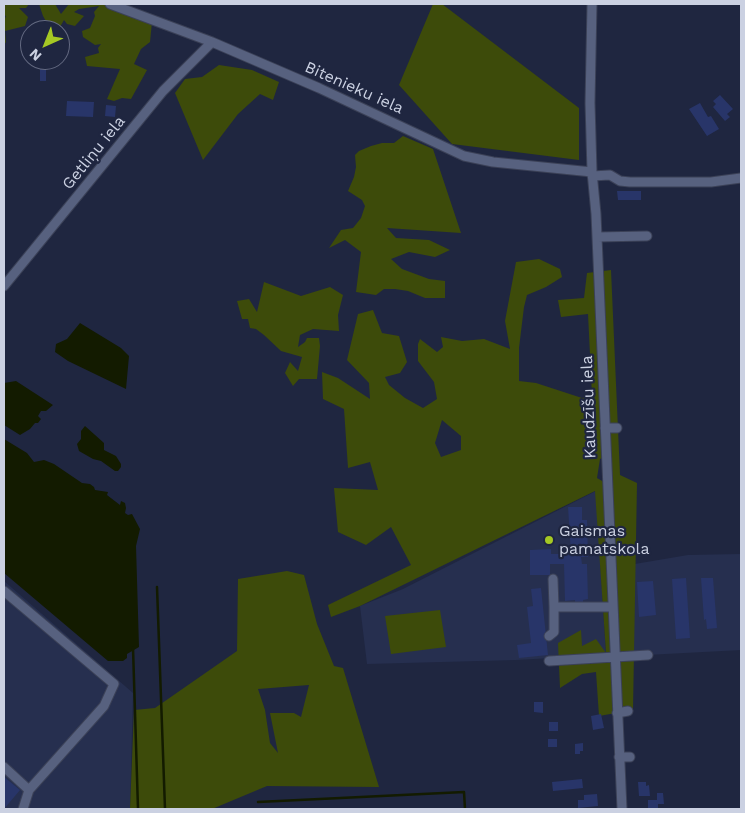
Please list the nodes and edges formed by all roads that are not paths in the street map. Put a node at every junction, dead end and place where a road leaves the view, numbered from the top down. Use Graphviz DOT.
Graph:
graph roads {
  1 [pos="110,4"];
  2 [pos="592,4"];
  3 [pos="212,42"];
  4 [pos="592,174"];
  5 [pos="741,178"];
  6 [pos="647,236"];
  7 [pos="596,237"];
  8 [pos="4,286"];
  9 [pos="605,428"];
  10 [pos="617,428"];
  11 [pos="553,578"];
  12 [pos="4,591"];
  13 [pos="554,607"];
  14 [pos="613,607"];
  15 [pos="549,636"];
  16 [pos="648,655"];
  17 [pos="616,657"];
  18 [pos="549,661"];
  19 [pos="628,711"];
  20 [pos="617,712"];
  21 [pos="620,757"];
  22 [pos="630,757"];
  23 [pos="4,767"];
  24 [pos="29,790"];
  25 [pos="24,809"];
  26 [pos="622,809"];
  1 -- 3 [label="street, Bitenieku iela"];
  2 -- 4 [label="street, Kaudzīšu iela"];
  3 -- 4 [label="street, Bitenieku iela"];
  3 -- 8 [label="street, Getliņu iela"];
  4 -- 5 [label="street, Bitenieku iela"];
  4 -- 7 [label="street, Kaudzīšu iela"];
  6 -- 7 [label="street"];
  7 -- 9 [label="street, Kaudzīšu iela"];
  9 -- 10 [label="street"];
  9 -- 14 [label="street, Kaudzīšu iela"];
  11 -- 13 [label="street"];
  12 -- 24 [label="street"];
  13 -- 14 [label="street"];
  13 -- 15 [label="street"];
  14 -- 17 [label="street, Kaudzīšu iela"];
  16 -- 17 [label="street"];
  17 -- 18 [label="street"];
  17 -- 20 [label="street, Kaudzīšu iela"];
  19 -- 20 [label="street"];
  20 -- 21 [label="street, Kaudzīšu iela"];
  21 -- 22 [label="street"];
  21 -- 26 [label="street, Kaudzīšu iela"];
  23 -- 24 [label="street"];
  24 -- 25 [label="street"];
}
